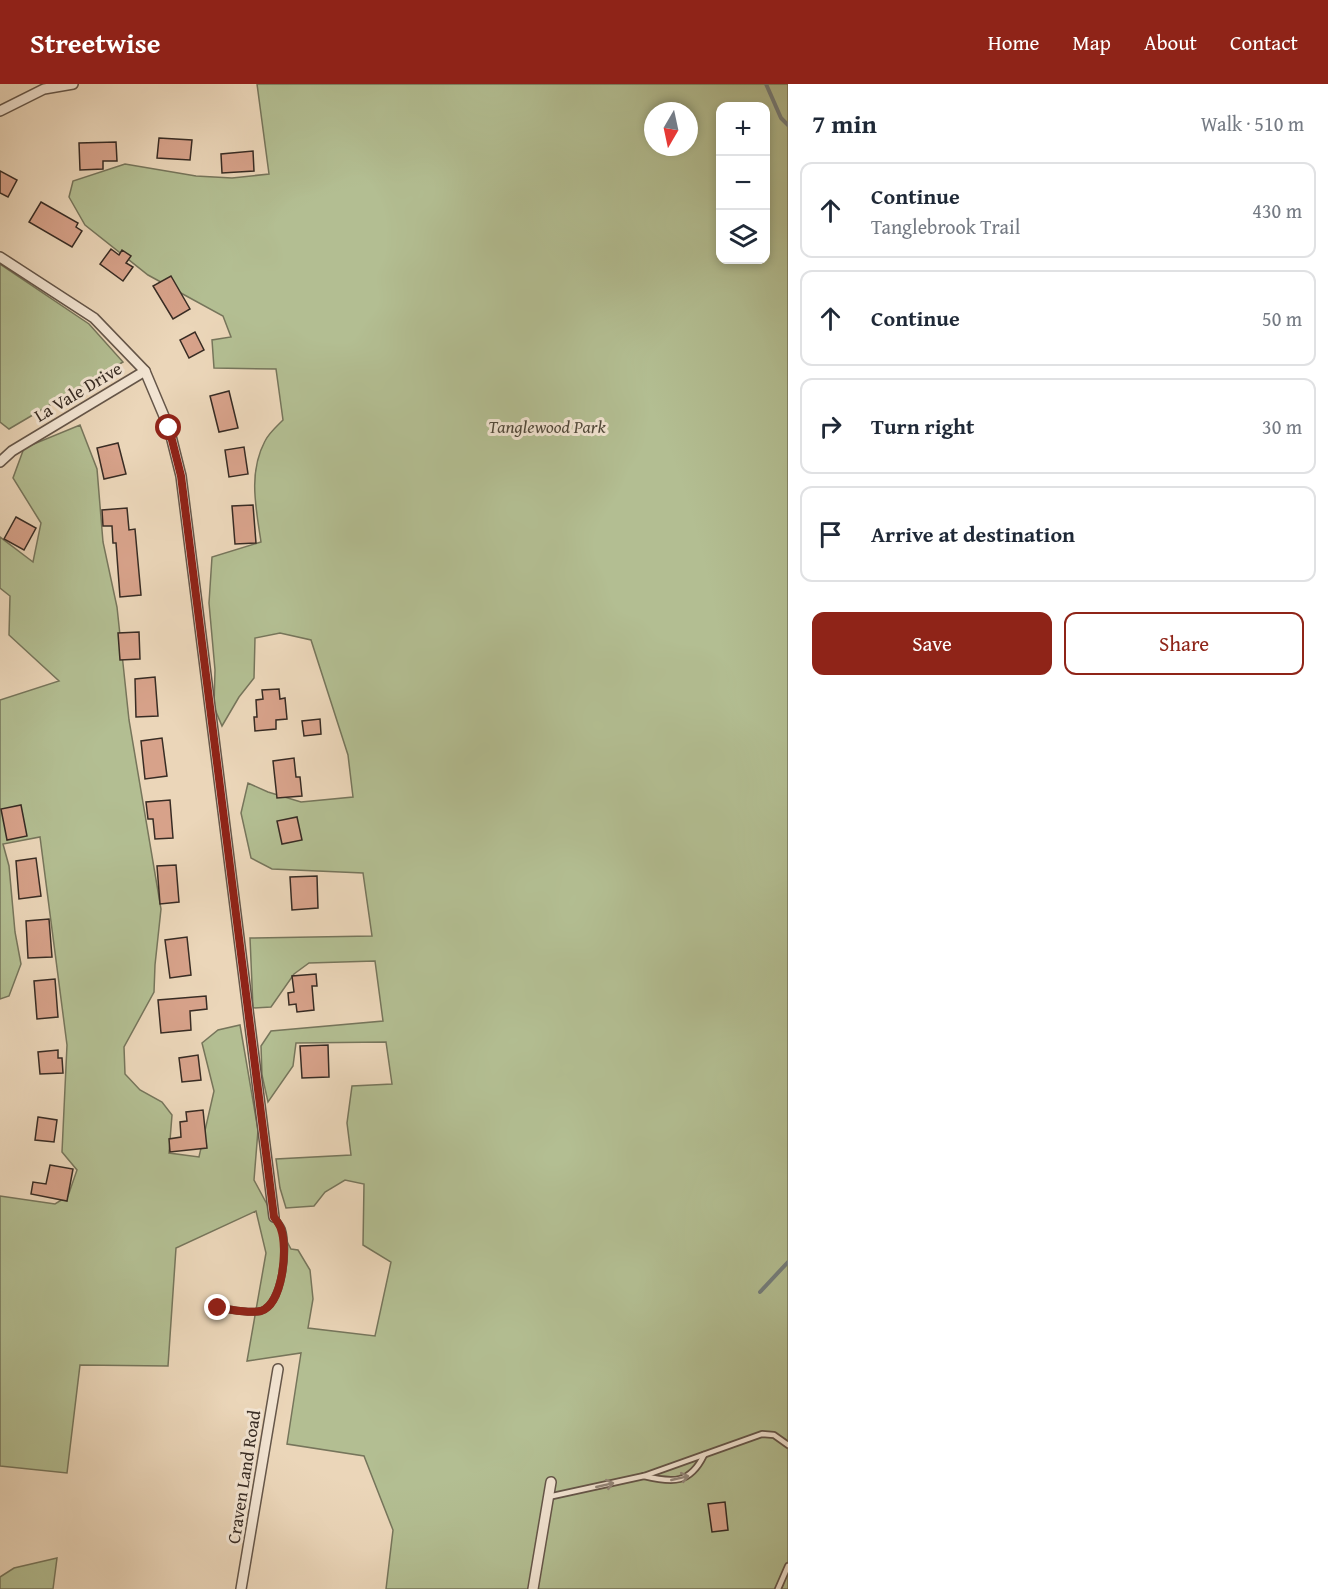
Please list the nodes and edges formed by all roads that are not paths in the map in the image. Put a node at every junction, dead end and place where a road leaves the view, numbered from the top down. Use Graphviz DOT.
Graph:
graph roads {
  1 [pos="73,84"];
  2 [pos="0,111"];
  3 [pos="0,257"];
  4 [pos="145,371"];
  5 [pos="0,462"];
  6 [pos="274,1217"];
  7 [pos="218,1308"];
  8 [pos="278,1370"];
  9 [pos="788,1445"];
  10 [pos="705,1454"];
  11 [pos="644,1476"];
  12 [pos="551,1482"];
  13 [pos="548,1497"];
  14 [pos="788,1566"];
  15 [pos="241,1589"];
  16 [pos="533,1589"];
  17 [pos="778,1589"];
  1 -- 2 [label="street"];
  3 -- 4 [label="street"];
  4 -- 5 [label="street, La Vale Drive"];
  4 -- 6 [label="street"];
  6 -- 7 [label="lane"];
  8 -- 15 [label="street, Craven Land Road"];
  9 -- 10 [label="lane"];
  10 -- 11 [label="lane"];
  11 -- 10 [label="lane, one-way"];
  13 -- 11 [label="lane, one-way"];
  12 -- 13 [label="street"];
  13 -- 16 [label="street"];
  14 -- 17 [label="lane"];
}
